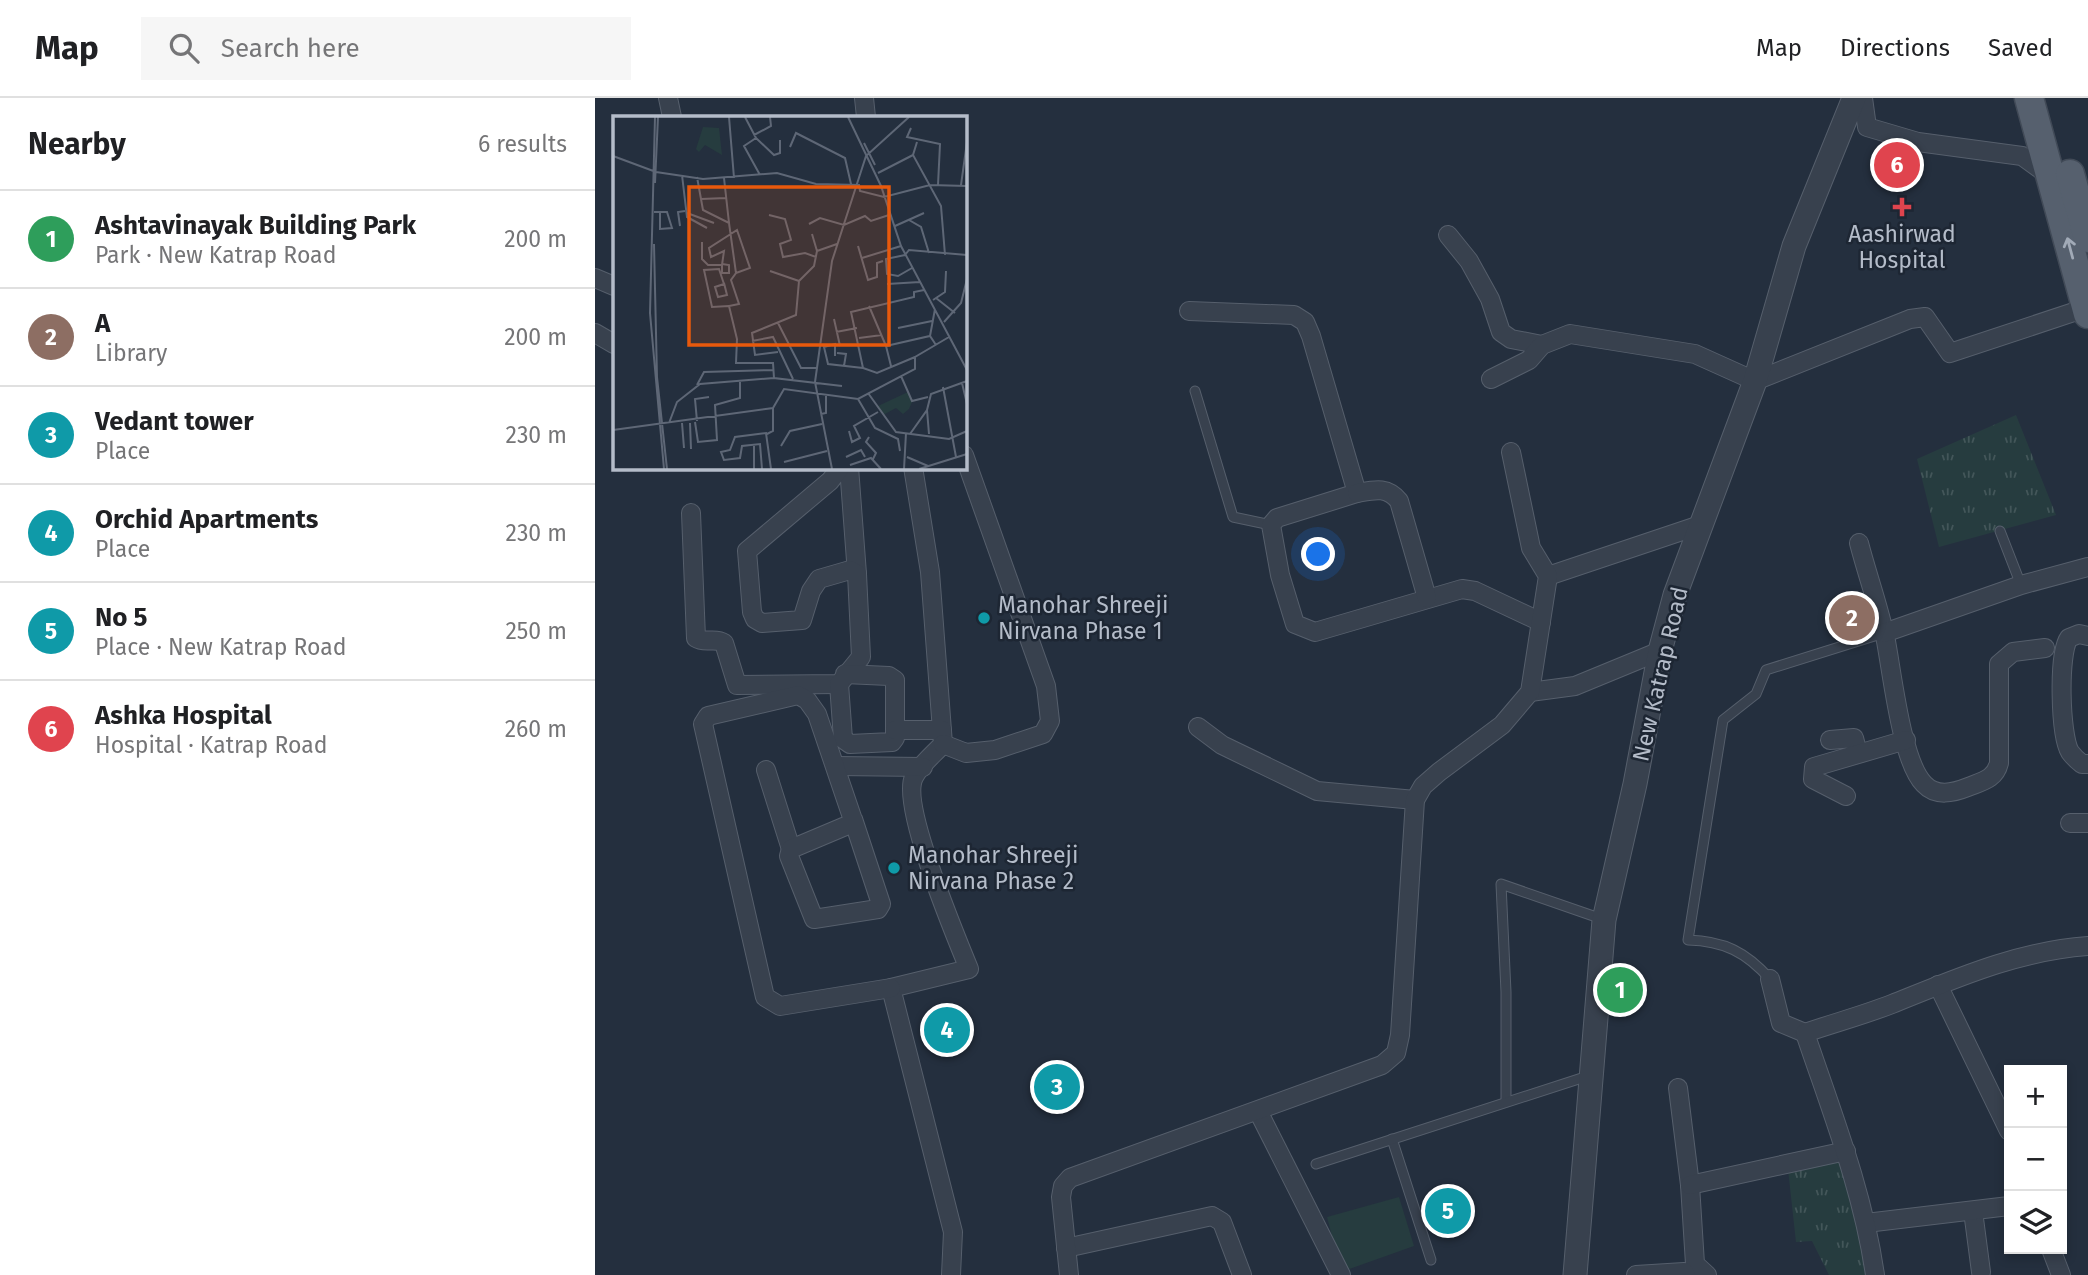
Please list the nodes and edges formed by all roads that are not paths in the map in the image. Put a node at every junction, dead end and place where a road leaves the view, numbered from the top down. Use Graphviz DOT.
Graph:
graph roads {
  1 [pos="668,98"];
  2 [pos="865,98"];
  3 [pos="1854,98"];
  4 [pos="1863,98"];
  5 [pos="2029,98"];
  6 [pos="2045,98"];
  7 [pos="672,116"];
  8 [pos="866,116"];
  9 [pos="2070,178"];
  10 [pos="1448,236"];
  11 [pos="2088,238"];
  12 [pos="595,278"];
  13 [pos="613,286"];
  14 [pos="1189,310"];
  15 [pos="2087,311"];
  16 [pos="595,333"];
  17 [pos="613,343"];
  18 [pos="1542,345"];
  19 [pos="1491,379"];
  20 [pos="1755,381"];
  21 [pos="1195,391"];
  22 [pos="1511,452"];
  23 [pos="966,461"];
  24 [pos="839,469"];
  25 [pos="849,469"];
  26 [pos="913,469"];
  27 [pos="1357,493"];
  28 [pos="691,513"];
  29 [pos="1271,525"];
  30 [pos="1700,525"];
  31 [pos="2000,531"];
  32 [pos="1859,543"];
  33 [pos="2088,567"];
  34 [pos="857,574"];
  35 [pos="1548,576"];
  36 [pos="2021,585"];
  37 [pos="1427,598"];
  38 [pos="1541,622"];
  39 [pos="1884,633"];
  40 [pos="2088,636"];
  41 [pos="2045,648"];
  42 [pos="1660,651"];
  43 [pos="842,679"];
  44 [pos="1530,692"];
  45 [pos="1198,727"];
  46 [pos="895,730"];
  47 [pos="943,737"];
  48 [pos="1830,740"];
  49 [pos="1906,740"];
  50 [pos="1858,753"];
  51 [pos="2088,764"];
  52 [pos="836,766"];
  53 [pos="923,767"];
  54 [pos="765,770"];
  55 [pos="1846,796"];
  56 [pos="1415,800"];
  57 [pos="853,819"];
  58 [pos="791,849"];
  59 [pos="1604,920"];
  60 [pos="2088,946"];
  61 [pos="1769,979"];
  62 [pos="1938,985"];
  63 [pos="891,988"];
  64 [pos="1805,1032"];
  65 [pos="1591,1074"];
  66 [pos="1678,1088"];
  67 [pos="1506,1101"];
  68 [pos="1259,1112"];
  69 [pos="2008,1128"];
  70 [pos="1392,1139"];
  71 [pos="1846,1151"];
  72 [pos="1316,1164"];
  73 [pos="1690,1185"];
  74 [pos="2004,1207"];
  75 [pos="1973,1212"];
  76 [pos="1866,1223"];
  77 [pos="1066,1248"];
  78 [pos="2052,1254"];
  79 [pos="1431,1260"];
  80 [pos="1982,1272"];
  81 [pos="951,1275"];
  82 [pos="1069,1275"];
  83 [pos="1241,1275"];
  84 [pos="1341,1275"];
  85 [pos="1575,1275"];
  86 [pos="1636,1275"];
  87 [pos="1686,1275"];
  88 [pos="1707,1275"];
  89 [pos="1875,1275"];
  90 [pos="2061,1275"];
  1 -- 7 [label="street"];
  2 -- 8 [label="street"];
  3 -- 20 [label="street, New Katrap Road"];
  4 -- 9 [label="street"];
  5 -- 9 [label="main road"];
  6 -- 9 [label="main road"];
  9 -- 11 [label="main road"];
  15 -- 9 [label="main road, one-way"];
  10 -- 18 [label="street"];
  12 -- 13 [label="street"];
  14 -- 27 [label="street"];
  15 -- 20 [label="street"];
  16 -- 17 [label="street"];
  18 -- 19 [label="street"];
  18 -- 20 [label="street"];
  20 -- 30 [label="street, New Katrap Road"];
  21 -- 29 [label="lane"];
  22 -- 35 [label="street"];
  23 -- 47 [label="street"];
  24 -- 34 [label="street"];
  25 -- 34 [label="street"];
  26 -- 47 [label="street"];
  27 -- 29 [label="street"];
  27 -- 37 [label="street"];
  28 -- 43 [label="street"];
  29 -- 37 [label="street"];
  30 -- 35 [label="street"];
  30 -- 42 [label="street, New Katrap Road"];
  31 -- 36 [label="lane"];
  32 -- 39 [label="street"];
  33 -- 36 [label="street"];
  34 -- 43 [label="street"];
  35 -- 38 [label="street"];
  36 -- 39 [label="street"];
  37 -- 38 [label="street"];
  38 -- 44 [label="street"];
  39 -- 49 [label="street"];
  39 -- 61 [label="lane"];
  40 -- 51 [label="street"];
  41 -- 49 [label="street"];
  42 -- 44 [label="street"];
  42 -- 59 [label="street, New Katrap Road"];
  43 -- 46 [label="street"];
  43 -- 46 [label="street"];
  44 -- 56 [label="street"];
  45 -- 56 [label="street"];
  46 -- 47 [label="street"];
  47 -- 53 [label="street"];
  48 -- 50 [label="street"];
  49 -- 50 [label="street"];
  50 -- 55 [label="street"];
  52 -- 53 [label="street"];
  52 -- 57 [label="street"];
  52 -- 63 [label="street"];
  53 -- 63 [label="street"];
  54 -- 58 [label="street"];
  56 -- 68 [label="street"];
  57 -- 58 [label="street"];
  57 -- 58 [label="street"];
  59 -- 65 [label="street, New Katrap Road"];
  59 -- 67 [label="lane"];
  60 -- 62 [label="street"];
  61 -- 64 [label="street"];
  62 -- 64 [label="street"];
  62 -- 69 [label="street"];
  63 -- 81 [label="street"];
  64 -- 71 [label="street"];
  65 -- 67 [label="lane"];
  65 -- 85 [label="street, New Katrap Road"];
  66 -- 73 [label="street"];
  67 -- 70 [label="lane"];
  68 -- 77 [label="street"];
  68 -- 84 [label="street"];
  70 -- 72 [label="lane"];
  70 -- 79 [label="lane"];
  71 -- 73 [label="street"];
  71 -- 76 [label="street"];
  73 -- 88 [label="street"];
  74 -- 75 [label="street"];
  75 -- 76 [label="street"];
  75 -- 80 [label="street"];
  76 -- 89 [label="street"];
  77 -- 82 [label="street"];
  77 -- 83 [label="street"];
  78 -- 90 [label="street"];
  86 -- 87 [label="street"];
}
